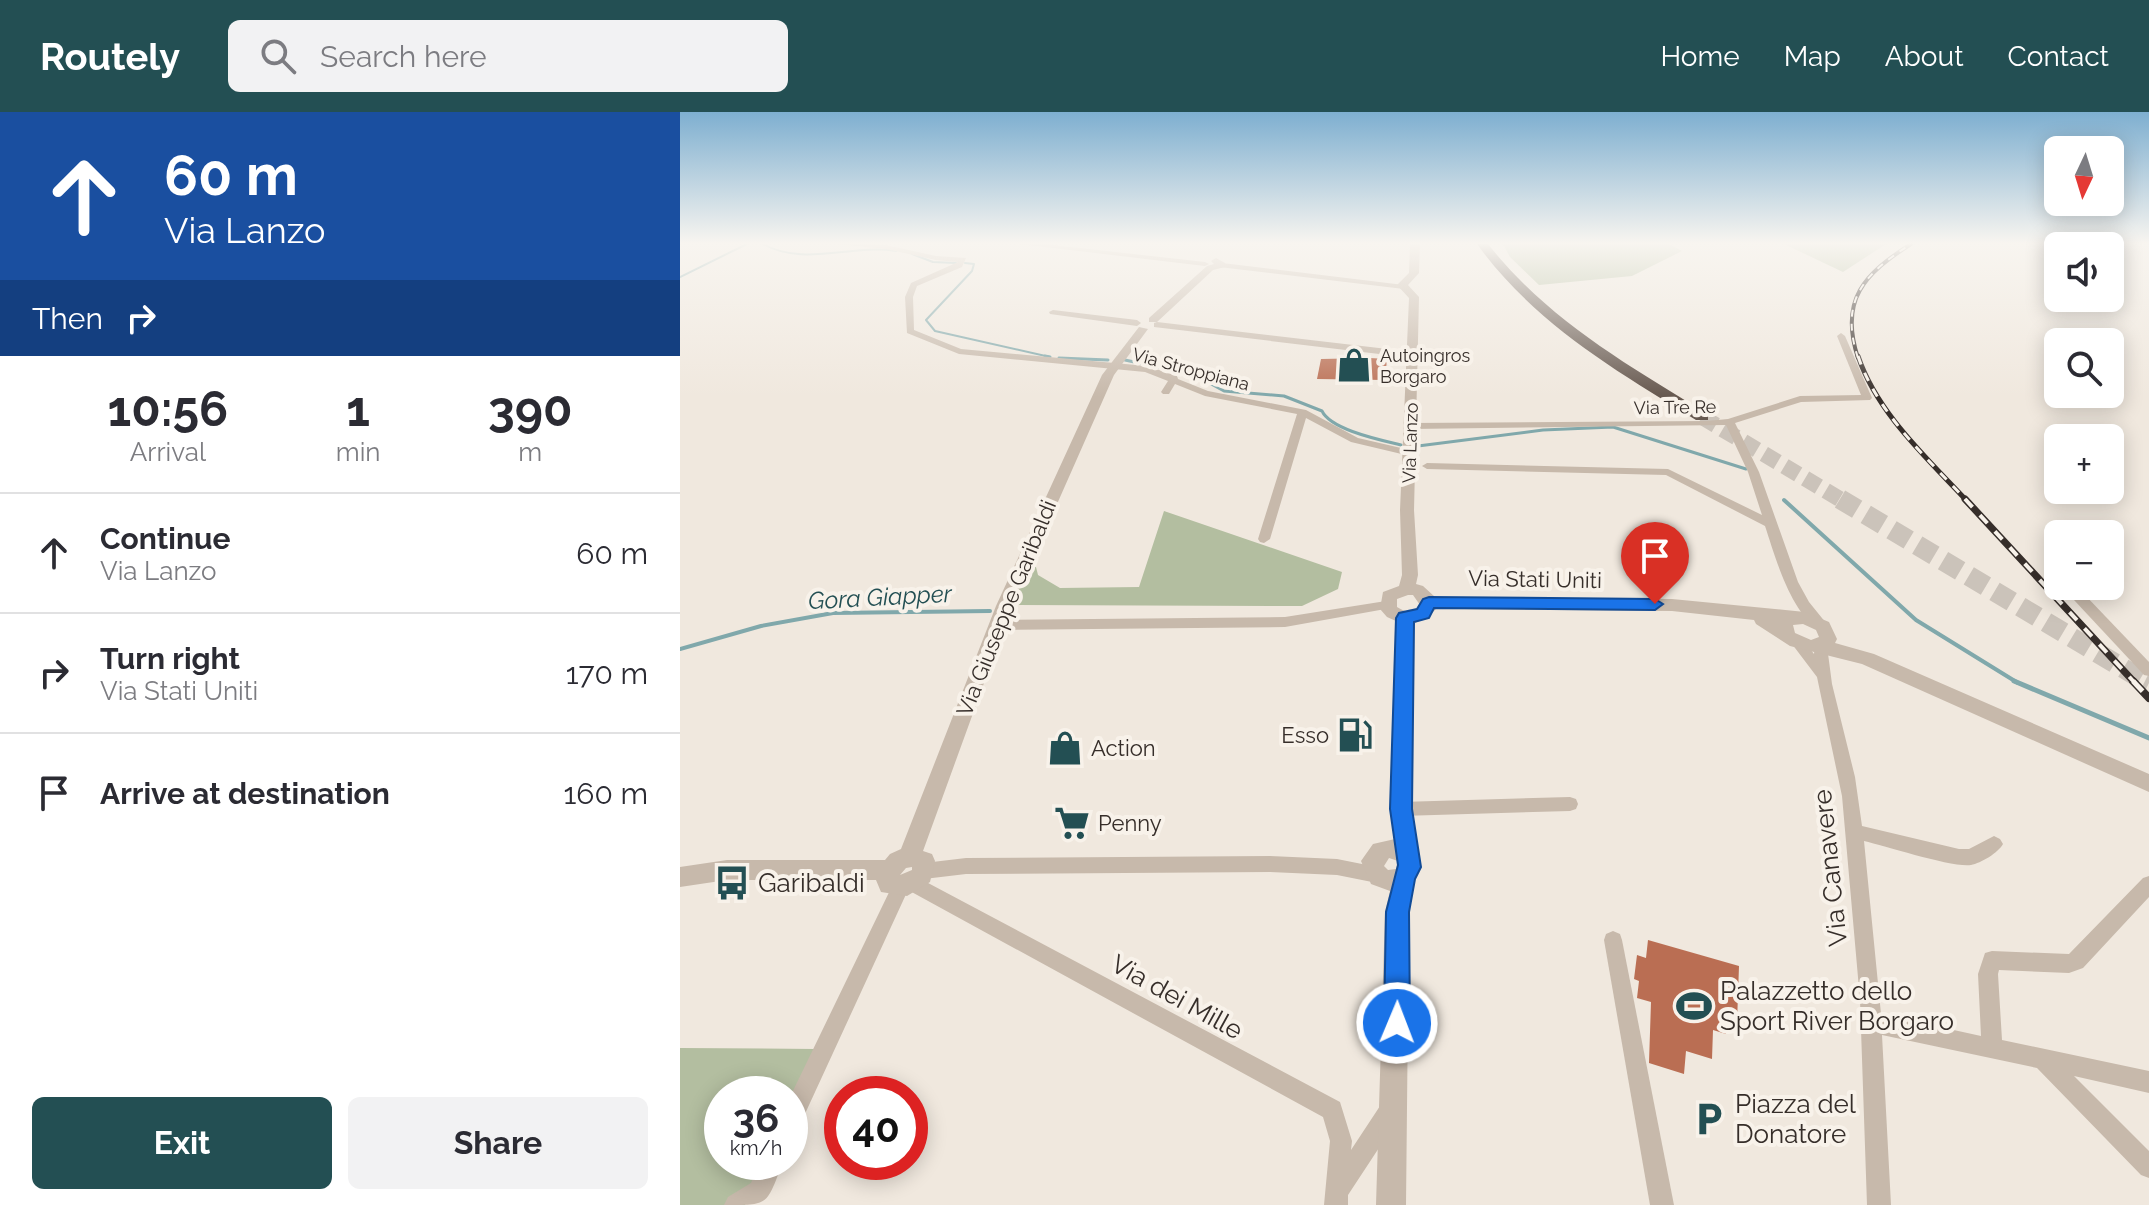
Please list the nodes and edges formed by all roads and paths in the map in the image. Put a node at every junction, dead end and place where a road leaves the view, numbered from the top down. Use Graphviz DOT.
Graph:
graph roads {
  1 [pos="910,295"];
  2 [pos="1183,295"];
  3 [pos="1414,295"];
  4 [pos="1526,295"];
  5 [pos="1537,295"];
  6 [pos="1053,312"];
  7 [pos="1155,323"];
  8 [pos="1140,326"];
  9 [pos="1841,336"];
  10 [pos="1413,355"];
  11 [pos="1114,365"];
  12 [pos="1174,378"];
  13 [pos="1166,392"];
  14 [pos="1303,412"];
  15 [pos="1729,422"];
  16 [pos="1411,426"];
  17 [pos="1410,453"];
  18 [pos="1427,466"];
  19 [pos="1773,525"];
  20 [pos="1264,539"];
  21 [pos="1406,589"];
  22 [pos="1796,594"];
  23 [pos="2082,600"];
  24 [pos="1429,603"];
  25 [pos="1386,605"];
  26 [pos="999,616"];
  27 [pos="1405,618"];
  28 [pos="1793,629"];
  29 [pos="1822,636"];
  30 [pos="2149,671"];
  31 [pos="1820,674"];
  32 [pos="2149,783"];
  33 [pos="1570,804"];
  34 [pos="1401,809"];
  35 [pos="1854,831"];
  36 [pos="1994,844"];
  37 [pos="1388,866"];
  38 [pos="907,874"];
  39 [pos="680,877"];
  40 [pos="2149,884"];
  41 [pos="1613,940"];
  42 [pos="1869,1022"];
  43 [pos="1992,1047"];
  44 [pos="2040,1057"];
  45 [pos="2149,1082"];
  46 [pos="808,1083"];
  47 [pos="1395,1104"];
  48 [pos="2149,1167"];
  49 [pos="764,1180"];
  50 [pos="1337,1198"];
  51 [pos="736,1205"];
  52 [pos="1391,1205"];
  53 [pos="1662,1205"];
  54 [pos="1879,1205"];
  1 -- 11 [label="street, Via Stroppiana"];
  2 -- 7 [label="street"];
  3 -- 10 [label="street, Via Lanzo"];
  4 -- 5 [label="highway"];
  6 -- 8 [label="street"];
  7 -- 8 [label="street"];
  7 -- 10 [label="street"];
  8 -- 11 [label="street, Via Giuseppe Garibaldi"];
  9 -- 15 [label="street, Via Tre Re"];
  10 -- 16 [label="street, Via Lanzo"];
  11 -- 12 [label="street, Via Stroppiana"];
  11 -- 26 [label="street, Via Giuseppe Garibaldi"];
  12 -- 13 [label="street"];
  12 -- 14 [label="street, Via Stroppiana"];
  14 -- 17 [label="street, Via Stroppiana"];
  14 -- 20 [label="street"];
  15 -- 16 [label="street, Via Tre Re"];
  15 -- 19 [label="street"];
  16 -- 17 [label="street, Via Lanzo"];
  17 -- 21 [label="street, Via Lanzo"];
  18 -- 19 [label="street"];
  19 -- 22 [label="street"];
  21 -- 24 [label="street"];
  21 -- 25 [label="street"];
  22 -- 28 [label="street"];
  22 -- 29 [label="street"];
  23 -- 30 [label="street"];
  24 -- 27 [label="street"];
  24 -- 28 [label="street, Via Stati Uniti"];
  25 -- 26 [label="street"];
  25 -- 27 [label="street"];
  26 -- 38 [label="street, Via Giuseppe Garibaldi"];
  27 -- 34 [label="street"];
  28 -- 29 [label="street"];
  28 -- 29 [label="street"];
  28 -- 31 [label="street, Via Canavere"];
  29 -- 31 [label="street, Via Canavere"];
  29 -- 32 [label="street"];
  31 -- 35 [label="street, Via Canavere"];
  33 -- 34 [label="street"];
  34 -- 37 [label="street"];
  35 -- 36 [label="street"];
  35 -- 42 [label="street, Via Canavere"];
  37 -- 38 [label="street"];
  37 -- 47 [label="street"];
  38 -- 39 [label="street"];
  38 -- 46 [label="street, Via Giuseppe Garibaldi"];
  38 -- 50 [label="street, Via dei Mille"];
  40 -- 43 [label="street"];
  41 -- 53 [label="street"];
  42 -- 43 [label="street"];
  42 -- 54 [label="street, Via Canavere"];
  43 -- 44 [label="street"];
  44 -- 45 [label="street"];
  44 -- 48 [label="street"];
  47 -- 50 [label="street"];
  47 -- 52 [label="street"];
  49 -- 51 [label="street"];
}
